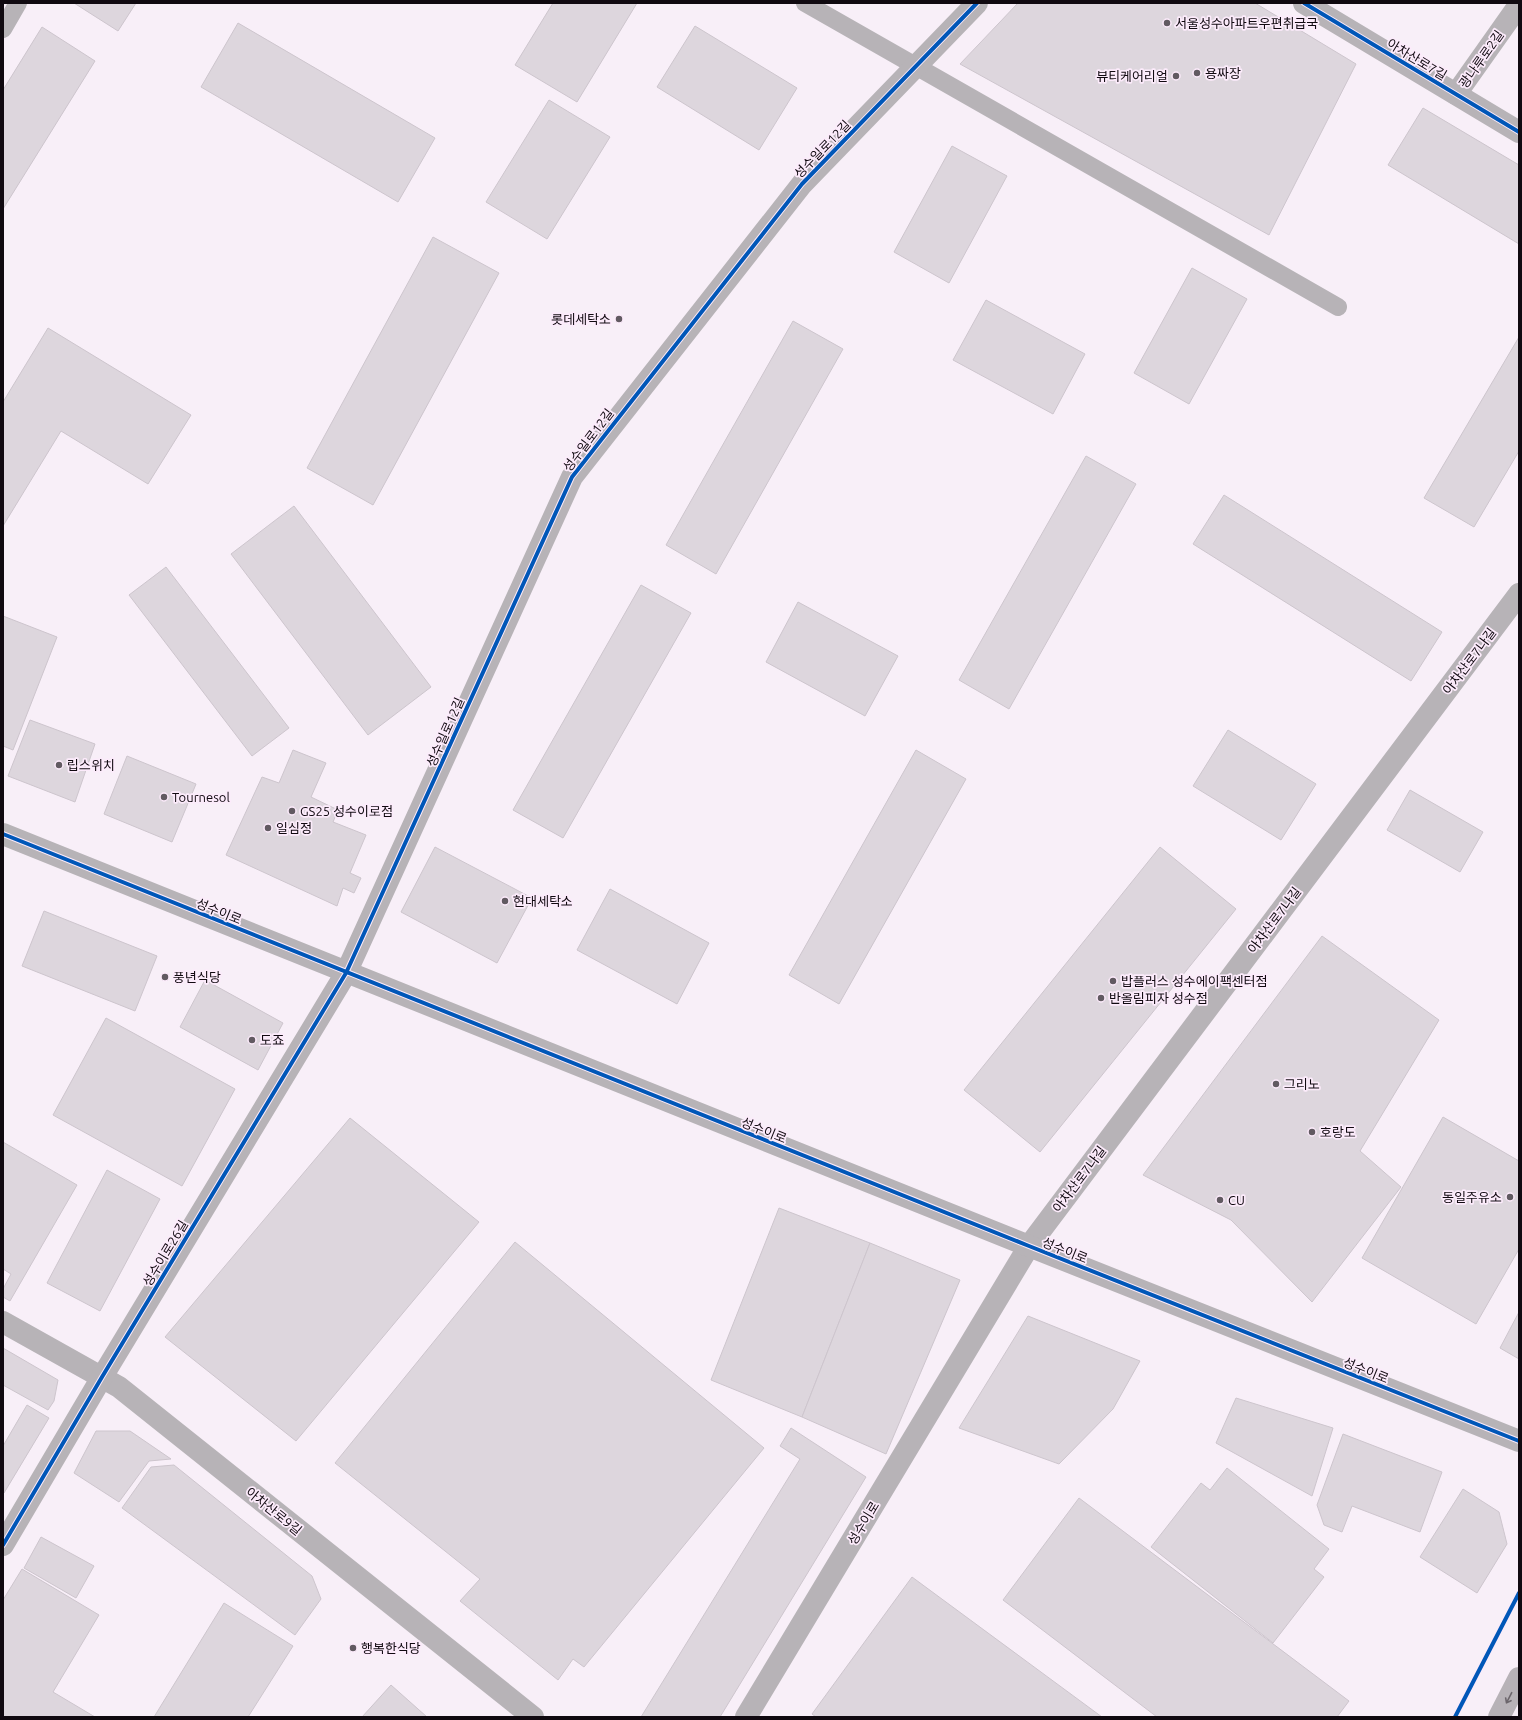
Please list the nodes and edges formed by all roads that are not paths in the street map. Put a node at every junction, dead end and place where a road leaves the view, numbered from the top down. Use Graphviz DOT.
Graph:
graph roads {
  1 [pos="18,3"];
  2 [pos="806,3"];
  3 [pos="977,3"];
  4 [pos="1304,3"];
  5 [pos="1519,4"];
  6 [pos="3,29"];
  7 [pos="916,66"];
  8 [pos="1456,94"];
  9 [pos="1519,132"];
  10 [pos="1338,307"];
  11 [pos="1519,594"];
  12 [pos="3,834"];
  13 [pos="346,973"];
  14 [pos="1029,1246"];
  15 [pos="3,1322"];
  16 [pos="102,1377"];
  17 [pos="1519,1441"];
  18 [pos="3,1545"];
  19 [pos="1519,1678"];
  20 [pos="533,1717"];
  21 [pos="746,1717"];
  22 [pos="1499,1717"];
  1 -- 6 [label="lane"];
  2 -- 7 [label="lane"];
  3 -- 7 [label="street, 성수일로12길"];
  4 -- 8 [label="street, 아차산로7길"];
  5 -- 8 [label="street, 광나루로2길"];
  7 -- 10 [label="lane"];
  7 -- 13 [label="street, 성수일로12길"];
  8 -- 9 [label="street, 아차산로7길"];
  11 -- 14 [label="street, 아차산로7나길"];
  12 -- 13 [label="street, 성수이로"];
  13 -- 14 [label="street, 성수이로"];
  13 -- 16 [label="street, 성수이로26길"];
  14 -- 17 [label="street, 성수이로"];
  14 -- 21 [label="street, 성수이로"];
  15 -- 16 [label="street, 아차산로9길"];
  16 -- 18 [label="street, 성수이로26길"];
  16 -- 20 [label="street, 아차산로9길"];
  19 -- 22 [label="main road, one-way"];
}
